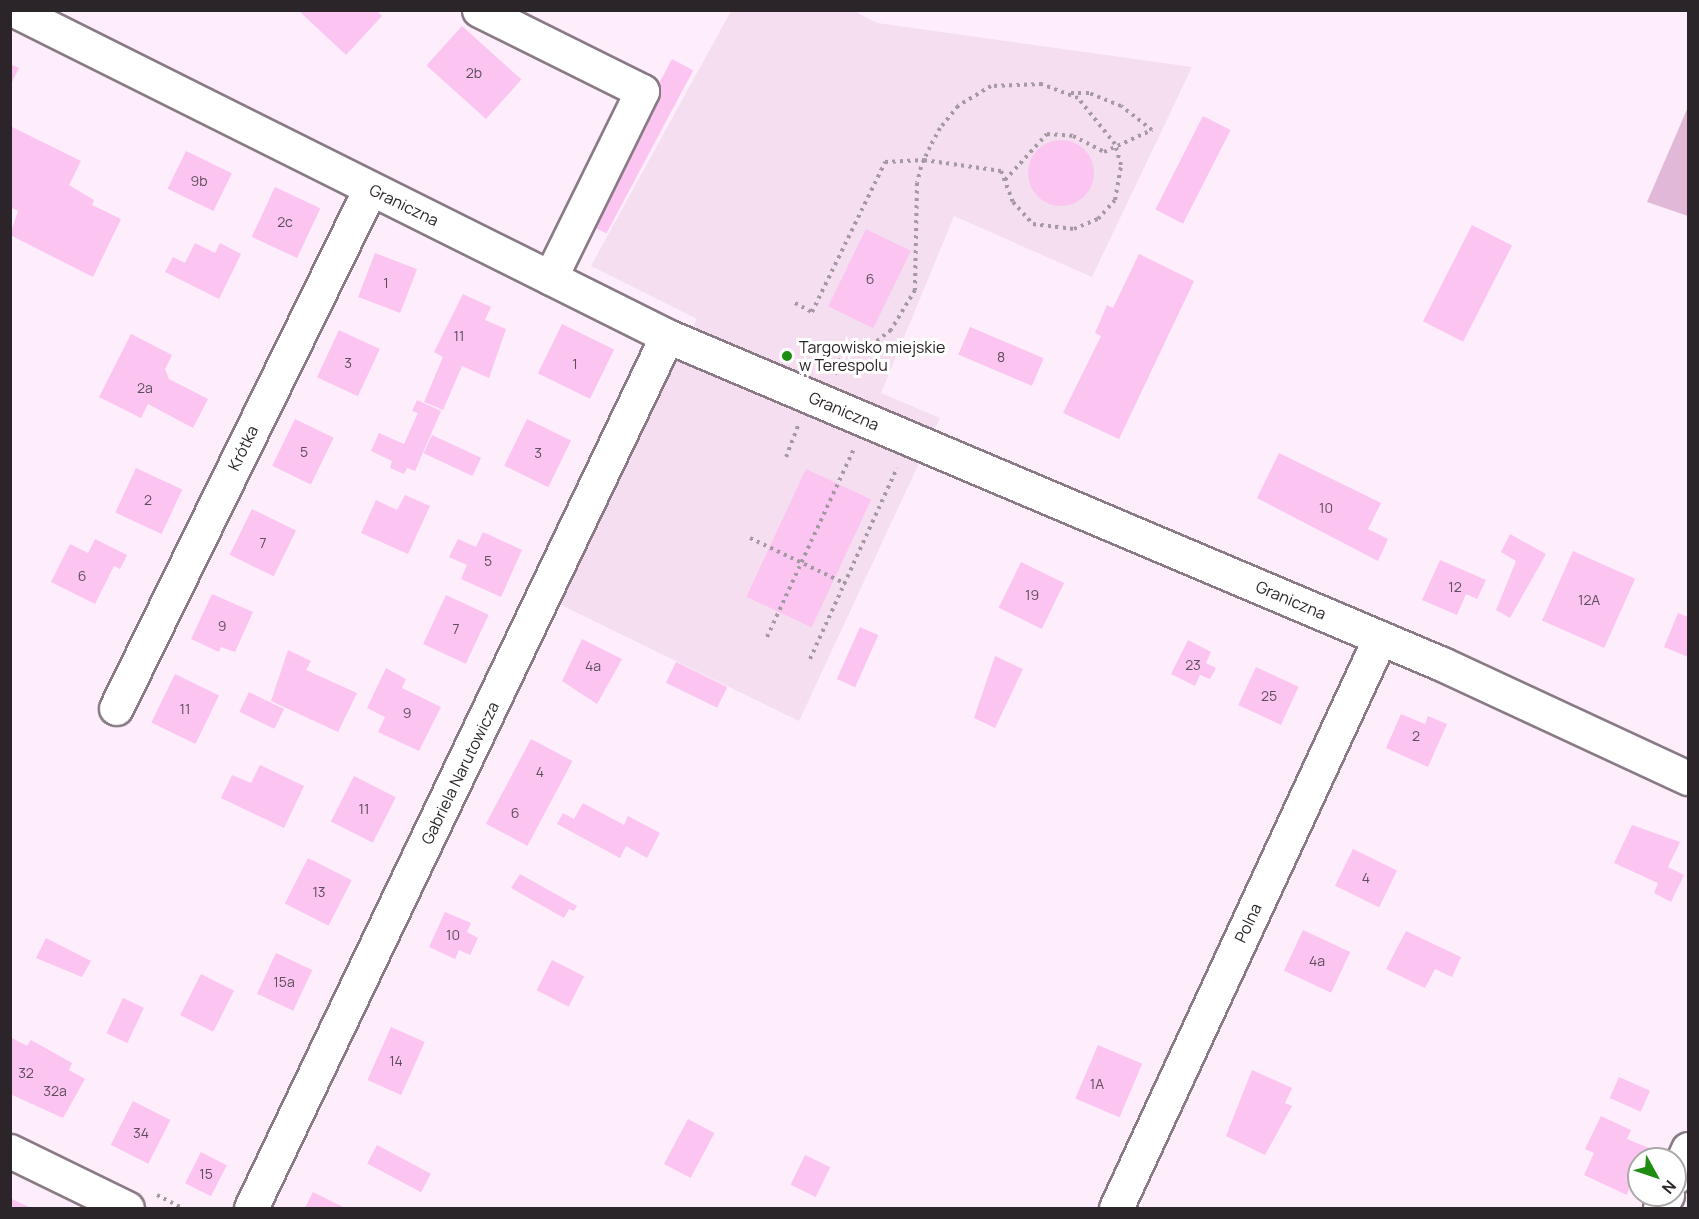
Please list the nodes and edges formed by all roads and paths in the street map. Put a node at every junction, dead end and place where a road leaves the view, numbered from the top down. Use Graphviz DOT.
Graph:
graph roads {
  1 [pos="14,10"];
  2 [pos="478,10"];
  3 [pos="1065,93"];
  4 [pos="1116,150"];
  5 [pos="924,160"];
  6 [pos="1005,180"];
  7 [pos="370,189"];
  8 [pos="550,278"];
  9 [pos="795,303"];
  10 [pos="668,336"];
  11 [pos="832,383"];
  12 [pos="803,413"];
  13 [pos="867,421"];
  14 [pos="786,457"];
  15 [pos="902,457"];
  16 [pos="750,538"];
  17 [pos="801,562"];
  18 [pos="846,584"];
  19 [pos="767,637"];
  20 [pos="1380,638"];
  21 [pos="810,659"];
  22 [pos="116,708"];
  23 [pos="1689,778"];
  24 [pos="10,1151"];
  25 [pos="127,1209"];
  26 [pos="251,1209"];
  27 [pos="1116,1209"];
  1 -- 7 [label="street, Graniczna"];
  2 -- 8 [label="street"];
  3 -- 4 [label="path"];
  3 -- 4 [label="path"];
  3 -- 5 [label="path"];
  4 -- 6 [label="path"];
  4 -- 6 [label="path"];
  5 -- 6 [label="path"];
  5 -- 9 [label="path"];
  5 -- 11 [label="path"];
  7 -- 8 [label="street, Graniczna"];
  7 -- 22 [label="street, Krótka"];
  8 -- 10 [label="street, Graniczna"];
  10 -- 13 [label="street, Graniczna"];
  10 -- 26 [label="street, Gabriela Narutowicza"];
  12 -- 14 [label="path"];
  13 -- 17 [label="path"];
  13 -- 20 [label="street, Graniczna"];
  15 -- 18 [label="path"];
  16 -- 17 [label="path"];
  17 -- 18 [label="path"];
  17 -- 19 [label="path"];
  18 -- 21 [label="path"];
  20 -- 23 [label="street, Graniczna"];
  20 -- 27 [label="street, Polna"];
  24 -- 25 [label="street"];
}
